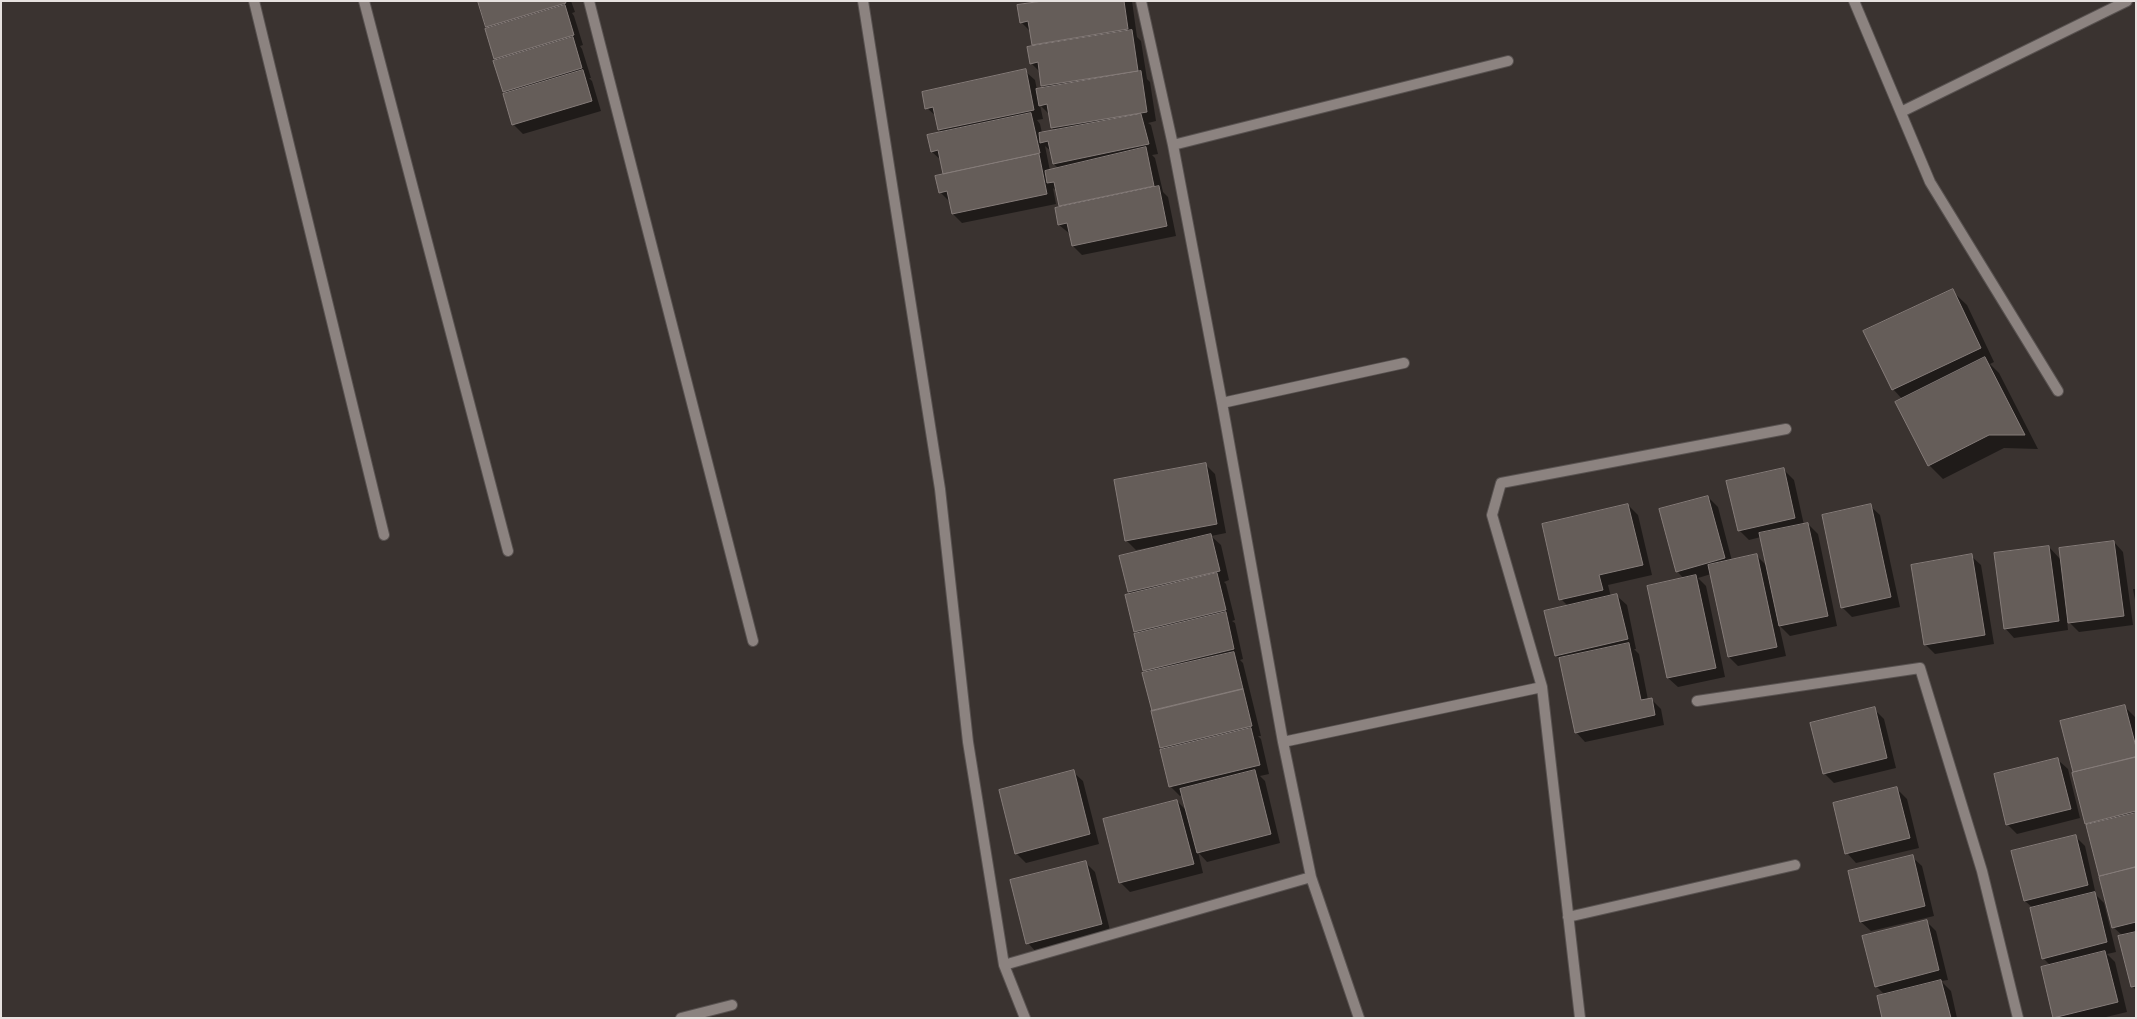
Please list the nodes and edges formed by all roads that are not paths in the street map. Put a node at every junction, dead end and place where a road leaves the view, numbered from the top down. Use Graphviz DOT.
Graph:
graph roads {
  1 [pos="254,1"];
  2 [pos="364,1"];
  3 [pos="589,1"];
  4 [pos="863,1"];
  5 [pos="1141,1"];
  6 [pos="1854,1"];
  7 [pos="2128,1"];
  8 [pos="1508,61"];
  9 [pos="1901,112"];
  10 [pos="1173,145"];
  11 [pos="1404,363"];
  12 [pos="2058,391"];
  13 [pos="1222,403"];
  14 [pos="1786,429"];
  15 [pos="384,535"];
  16 [pos="508,551"];
  17 [pos="753,641"];
  18 [pos="1542,687"];
  19 [pos="1697,701"];
  20 [pos="1283,742"];
  21 [pos="1795,865"];
  22 [pos="1311,876"];
  23 [pos="1568,917"];
  24 [pos="1004,965"];
  25 [pos="732,1005"];
  26 [pos="681,1018"];
  27 [pos="1025,1018"];
  28 [pos="1359,1018"];
  29 [pos="1580,1018"];
  30 [pos="2018,1018"];
  1 -- 15 [label="street"];
  2 -- 16 [label="street"];
  3 -- 17 [label="street"];
  4 -- 24 [label="street"];
  5 -- 10 [label="street"];
  6 -- 9 [label="street"];
  7 -- 9 [label="street"];
  8 -- 10 [label="street"];
  9 -- 12 [label="street"];
  10 -- 13 [label="street"];
  11 -- 13 [label="street"];
  13 -- 20 [label="street"];
  14 -- 18 [label="street"];
  18 -- 20 [label="street"];
  18 -- 23 [label="street"];
  19 -- 30 [label="street"];
  20 -- 22 [label="street"];
  21 -- 23 [label="street"];
  22 -- 24 [label="street"];
  22 -- 28 [label="street"];
  23 -- 29 [label="street"];
  24 -- 27 [label="street"];
  25 -- 26 [label="street"];
}
